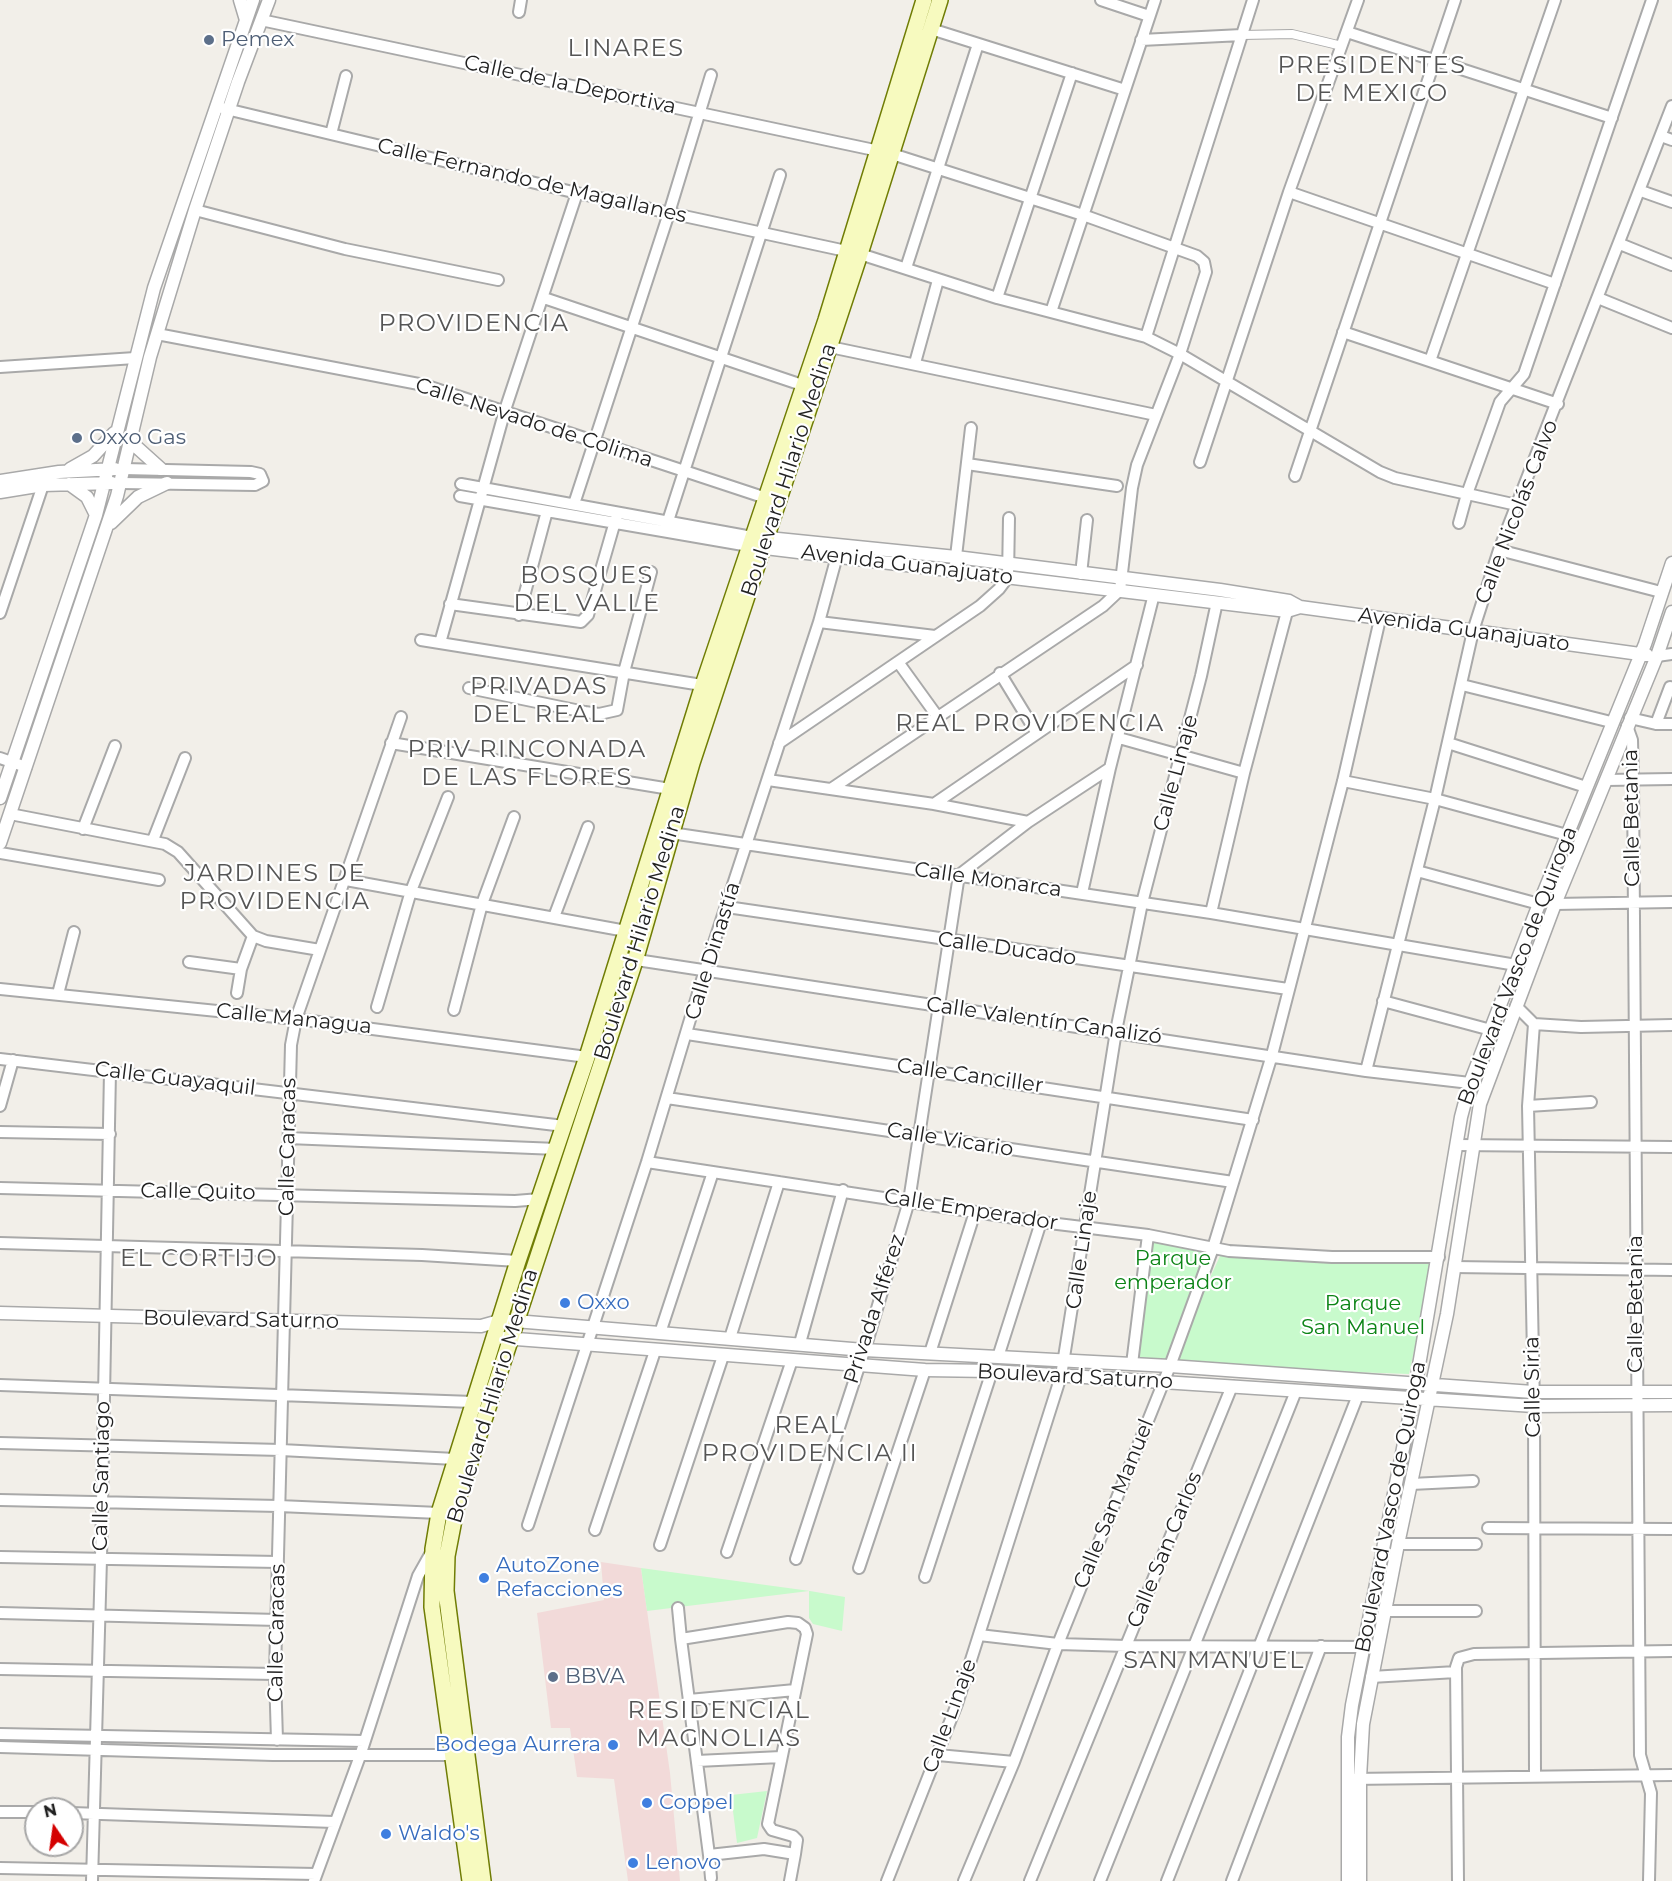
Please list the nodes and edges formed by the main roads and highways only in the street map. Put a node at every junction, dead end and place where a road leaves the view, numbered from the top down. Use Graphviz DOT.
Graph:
graph roads {
  1 [pos="924,0"];
  2 [pos="940,0"];
  3 [pos="886,152"];
  4 [pos="854,253"];
  5 [pos="758,542"];
  6 [pos="710,686"];
  7 [pos="501,1332"];
  8 [pos="471,1881"];
  9 [pos="483,1881"];
  1 -- 3 [label="main road, Boulevard Hilario Medina"];
  2 -- 3 [label="main road, Boulevard Hilario Medina"];
  3 -- 4 [label="main road, Boulevard Hilario Medina"];
  4 -- 5 [label="main road, Boulevard Hilario Medina"];
  4 -- 5 [label="main road, Boulevard Hilario Medina"];
  5 -- 6 [label="main road, Boulevard Hilario Medina"];
  6 -- 7 [label="main road, Boulevard Hilario Medina"];
  6 -- 7 [label="main road, Boulevard Hilario Medina"];
  7 -- 8 [label="main road, Boulevard Hilario Medina"];
  7 -- 9 [label="main road, Boulevard Hilario Medina"];
}
